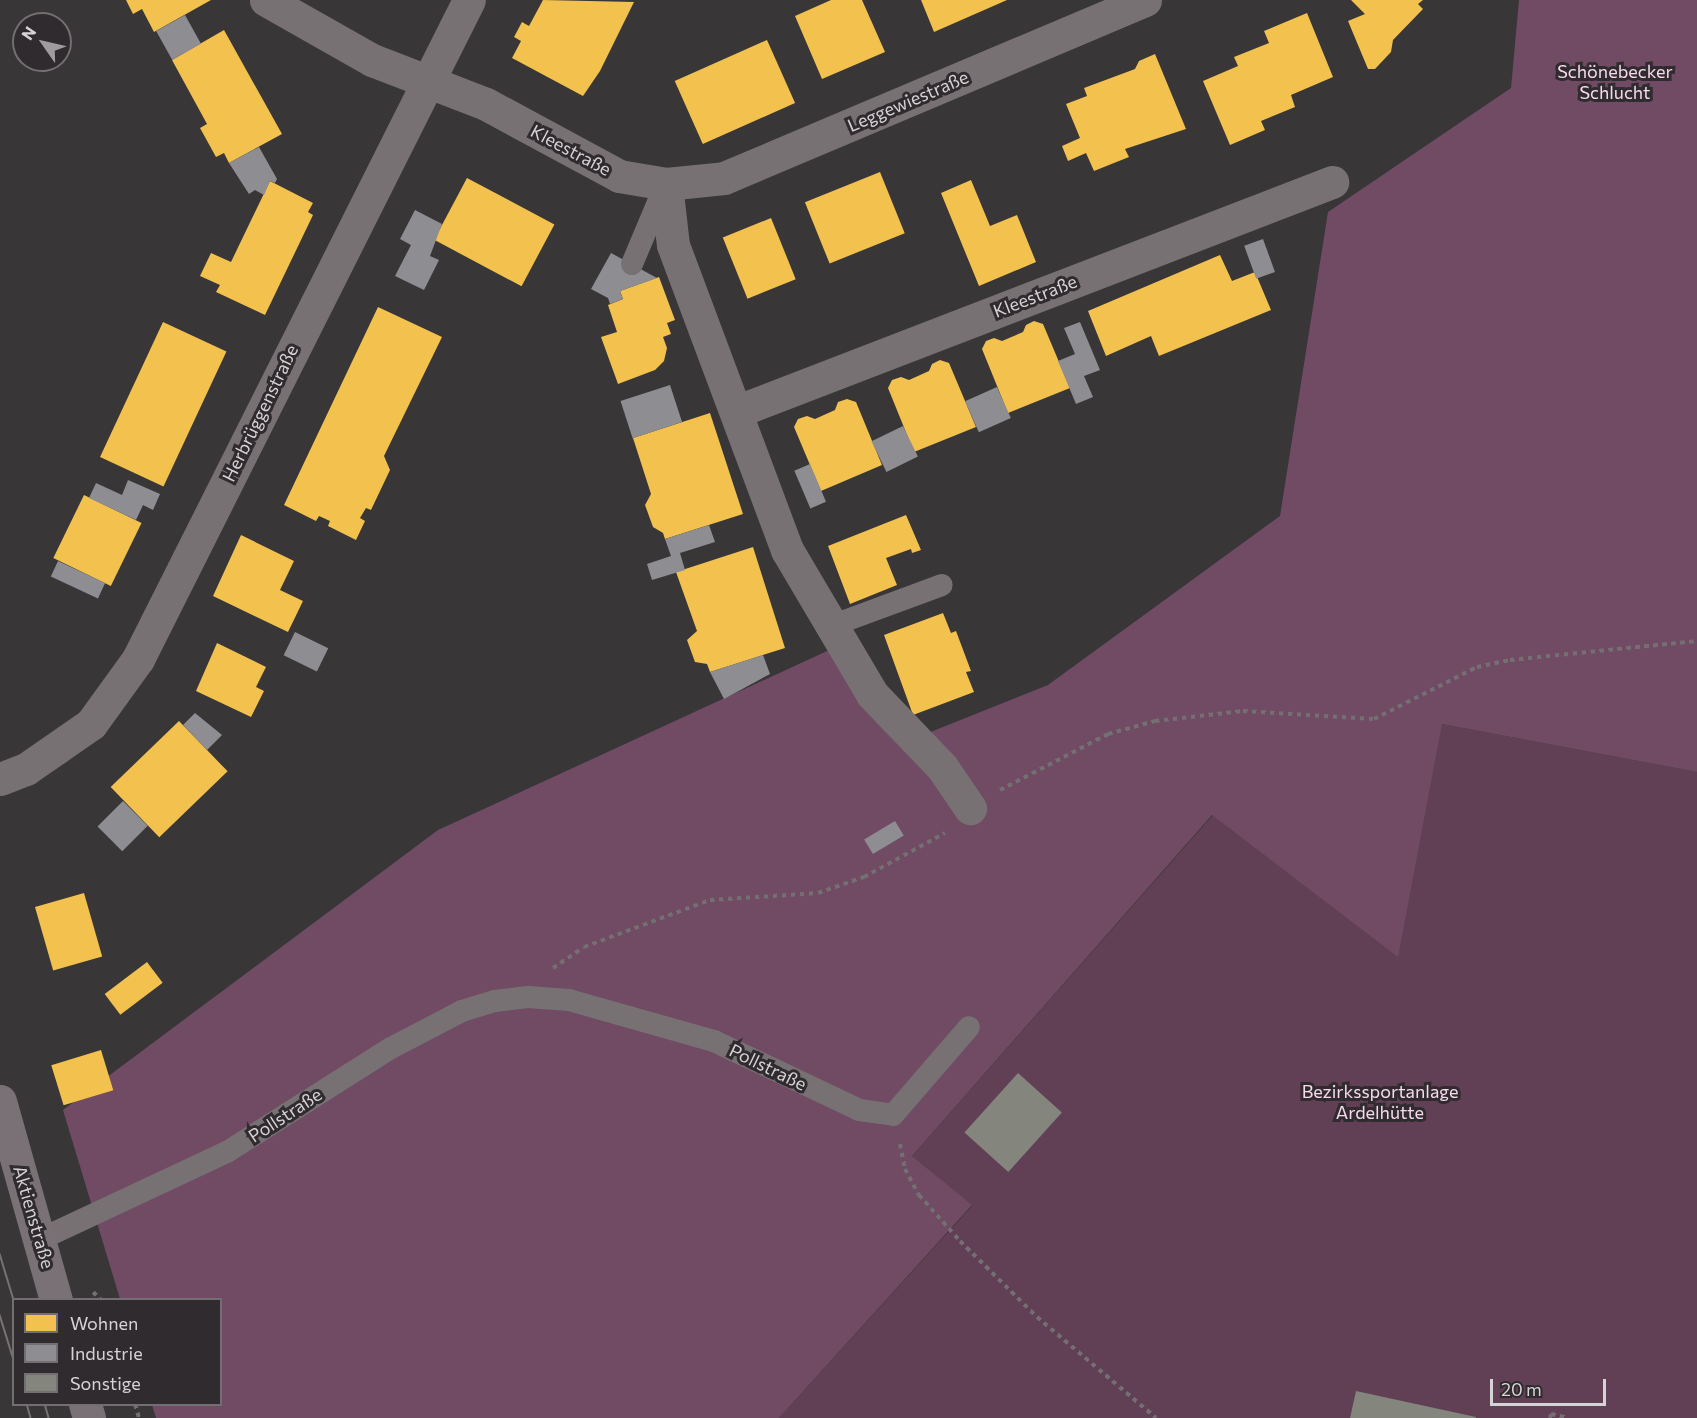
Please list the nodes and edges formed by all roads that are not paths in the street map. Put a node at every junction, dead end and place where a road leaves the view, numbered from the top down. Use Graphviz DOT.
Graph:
graph roads {
  1 [pos="266,0"];
  2 [pos="469,0"];
  3 [pos="1145,0"];
  4 [pos="424,82"];
  5 [pos="1332,182"];
  6 [pos="666,184"];
  7 [pos="632,264"];
  8 [pos="738,411"];
  9 [pos="942,585"];
  10 [pos="831,626"];
  11 [pos="0,779"];
  12 [pos="970,808"];
  13 [pos="969,1027"];
  14 [pos="0,1101"];
  15 [pos="41,1239"];
  16 [pos="56,1298"];
  1 -- 4 [label="street, Kleestraße"];
  2 -- 4 [label="street, Herbrüggenstraße"];
  3 -- 6 [label="street, Leggewiestraße"];
  4 -- 6 [label="street, Kleestraße"];
  4 -- 11 [label="street, Herbrüggenstraße"];
  5 -- 8 [label="street, Kleestraße"];
  6 -- 7 [label="lane"];
  6 -- 8 [label="street"];
  8 -- 10 [label="street"];
  9 -- 10 [label="lane"];
  10 -- 12 [label="street"];
  13 -- 15 [label="lane, Pollstraße"];
  14 -- 15 [label="main road, Aktienstraße"];
  15 -- 16 [label="main road, Aktienstraße"];
}
